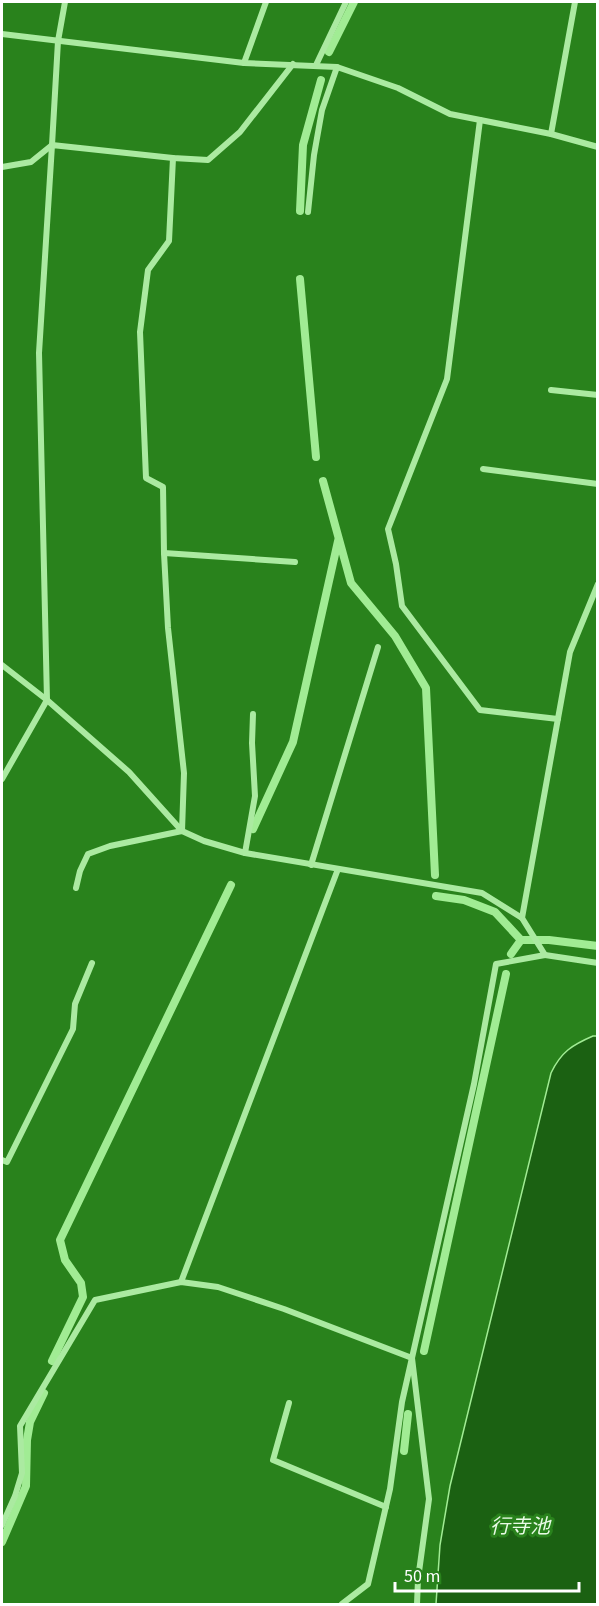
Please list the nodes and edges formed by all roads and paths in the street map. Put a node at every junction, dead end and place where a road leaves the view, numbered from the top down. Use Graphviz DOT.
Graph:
graph roads {
  1 [pos="65,2"];
  2 [pos="266,2"];
  3 [pos="346,2"];
  4 [pos="575,2"];
  5 [pos="2,34"];
  6 [pos="58,41"];
  7 [pos="244,63"];
  8 [pos="293,64"];
  9 [pos="316,65"];
  10 [pos="337,67"];
  11 [pos="480,120"];
  12 [pos="551,134"];
  13 [pos="52,145"];
  14 [pos="597,147"];
  15 [pos="173,158"];
  16 [pos="2,167"];
  17 [pos="308,212"];
  18 [pos="551,390"];
  19 [pos="597,395"];
  20 [pos="483,469"];
  21 [pos="597,484"];
  22 [pos="164,553"];
  23 [pos="295,562"];
  24 [pos="597,584"];
  25 [pos="378,647"];
  26 [pos="2,665"];
  27 [pos="47,700"];
  28 [pos="253,714"];
  29 [pos="558,719"];
  30 [pos="2,779"];
  31 [pos="182,831"];
  32 [pos="245,853"];
  33 [pos="311,865"];
  34 [pos="338,869"];
  35 [pos="76,888"];
  36 [pos="522,918"];
  37 [pos="545,955"];
  38 [pos="92,963"];
  39 [pos="597,963"];
  40 [pos="2,1160"];
  41 [pos="181,1282"];
  42 [pos="412,1358"];
  43 [pos="289,1402"];
  44 [pos="386,1507"];
  45 [pos="2,1525"];
  46 [pos="342,1605"];
  47 [pos="417,1605"];
  1 -- 6 [label="street"];
  2 -- 7 [label="street"];
  3 -- 9 [label="street"];
  4 -- 12 [label="street"];
  5 -- 6 [label="street"];
  6 -- 7 [label="street"];
  6 -- 13 [label="street"];
  7 -- 8 [label="street"];
  8 -- 9 [label="street"];
  8 -- 15 [label="street"];
  9 -- 10 [label="street"];
  10 -- 11 [label="street"];
  10 -- 17 [label="street"];
  11 -- 12 [label="street"];
  11 -- 29 [label="street"];
  12 -- 14 [label="street"];
  13 -- 15 [label="street"];
  13 -- 16 [label="street"];
  13 -- 27 [label="street"];
  15 -- 22 [label="street"];
  18 -- 19 [label="street"];
  20 -- 21 [label="street"];
  22 -- 23 [label="street"];
  22 -- 31 [label="street"];
  24 -- 29 [label="street"];
  25 -- 33 [label="street"];
  26 -- 27 [label="street"];
  27 -- 30 [label="street"];
  27 -- 31 [label="street"];
  28 -- 32 [label="street"];
  29 -- 36 [label="street"];
  31 -- 32 [label="street"];
  31 -- 35 [label="street"];
  32 -- 33 [label="street"];
  33 -- 34 [label="street"];
  34 -- 36 [label="street"];
  34 -- 41 [label="street"];
  36 -- 37 [label="street"];
  37 -- 39 [label="street"];
  37 -- 42 [label="street"];
  38 -- 40 [label="street"];
  41 -- 42 [label="street"];
  41 -- 45 [label="street"];
  42 -- 44 [label="street"];
  42 -- 47 [label="street"];
  43 -- 44 [label="street"];
  44 -- 46 [label="street"];
}
